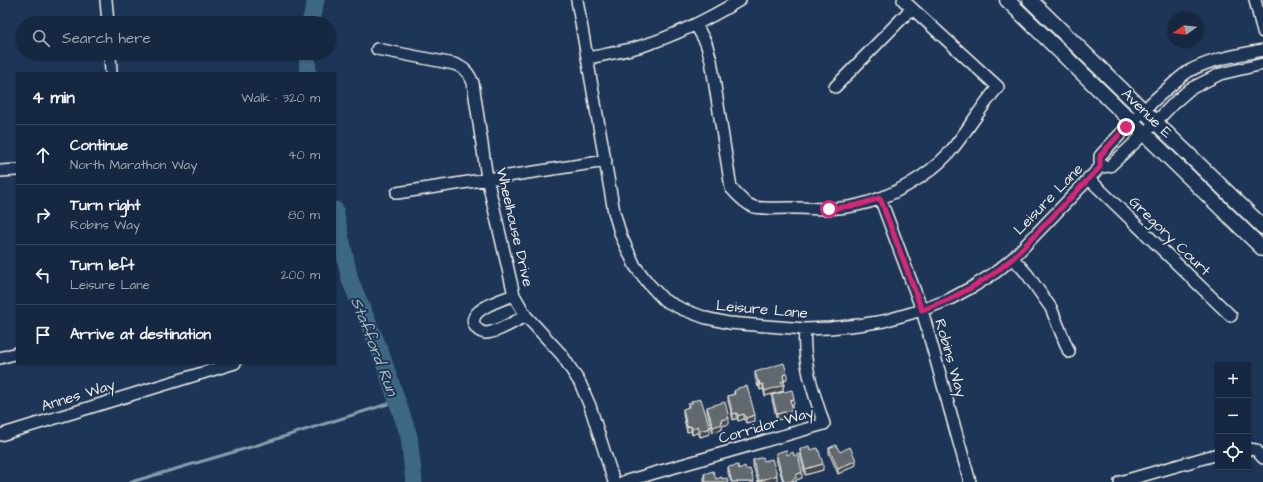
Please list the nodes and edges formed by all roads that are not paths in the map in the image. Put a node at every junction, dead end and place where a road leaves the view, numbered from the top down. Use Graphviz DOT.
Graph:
graph roads {
  1 [pos="106,0"];
  2 [pos="577,0"];
  3 [pos="740,0"];
  4 [pos="903,0"];
  5 [pos="1007,0"];
  6 [pos="1030,0"];
  7 [pos="1255,0"];
  8 [pos="912,8"];
  9 [pos="107,16"];
  10 [pos="696,25"];
  11 [pos="1263,32"];
  12 [pos="377,49"];
  13 [pos="1263,50"];
  14 [pos="588,58"];
  15 [pos="110,60"];
  16 [pos="1263,64"];
  17 [pos="111,72"];
  18 [pos="835,87"];
  19 [pos="1143,110"];
  20 [pos="1131,122"];
  21 [pos="1156,122"];
  22 [pos="1144,134"];
  23 [pos="606,161"];
  24 [pos="1100,167"];
  25 [pos="16,170"];
  26 [pos="0,171"];
  27 [pos="487,178"];
  28 [pos="1088,178"];
  29 [pos="397,193"];
  30 [pos="880,198"];
  31 [pos="1263,227"];
  32 [pos="1263,249"];
  33 [pos="1013,258"];
  34 [pos="514,295"];
  35 [pos="922,310"];
  36 [pos="526,316"];
  37 [pos="1231,316"];
  38 [pos="805,329"];
  39 [pos="1069,352"];
  40 [pos="16,353"];
  41 [pos="0,358"];
  42 [pos="231,364"];
  43 [pos="0,435"];
  44 [pos="1215,455"];
  45 [pos="614,482"];
  46 [pos="623,482"];
  47 [pos="970,482"];
  48 [pos="1120,482"];
  1 -- 9 [label="street"];
  2 -- 14 [label="street, Leisure Lane"];
  3 -- 10 [label="street"];
  4 -- 8 [label="street"];
  5 -- 20 [label="street, Avenue E"];
  6 -- 19 [label="street, Avenue E"];
  7 -- 11 [label="street"];
  8 -- 18 [label="street"];
  8 -- 30 [label="street"];
  10 -- 14 [label="street"];
  10 -- 30 [label="street"];
  12 -- 27 [label="street, Wheelhouse Drive"];
  13 -- 19 [label="street, Leisure Lane"];
  14 -- 23 [label="street, Leisure Lane"];
  15 -- 17 [label="street"];
  16 -- 21 [label="street, Leisure Lane"];
  19 -- 20 [label="street, Leisure Lane"];
  19 -- 21 [label="street, Avenue E"];
  20 -- 22 [label="street, Avenue E"];
  20 -- 24 [label="street, Leisure Lane"];
  21 -- 22 [label="street, Leisure Lane"];
  21 -- 31 [label="street, Avenue E"];
  22 -- 24 [label="street, Leisure Lane"];
  22 -- 32 [label="street, Avenue E"];
  23 -- 27 [label="street"];
  23 -- 38 [label="street, Leisure Lane"];
  24 -- 28 [label="street, Leisure Lane"];
  25 -- 26 [label="street"];
  27 -- 29 [label="street"];
  27 -- 34 [label="street, Wheelhouse Drive"];
  28 -- 33 [label="street, Leisure Lane"];
  28 -- 37 [label="street, Gregory Court"];
  30 -- 35 [label="street, Robins Way"];
  33 -- 35 [label="street, Leisure Lane"];
  33 -- 39 [label="street"];
  34 -- 36 [label="street, Wheelhouse Drive"];
  34 -- 36 [label="street"];
  35 -- 38 [label="street, Leisure Lane"];
  35 -- 47 [label="street, Robins Way"];
  36 -- 45 [label="street, Wheelhouse Drive"];
  38 -- 46 [label="street, Corridor Way"];
  40 -- 41 [label="street"];
  42 -- 43 [label="street, Annes Way"];
  44 -- 48 [label="street"];
}
